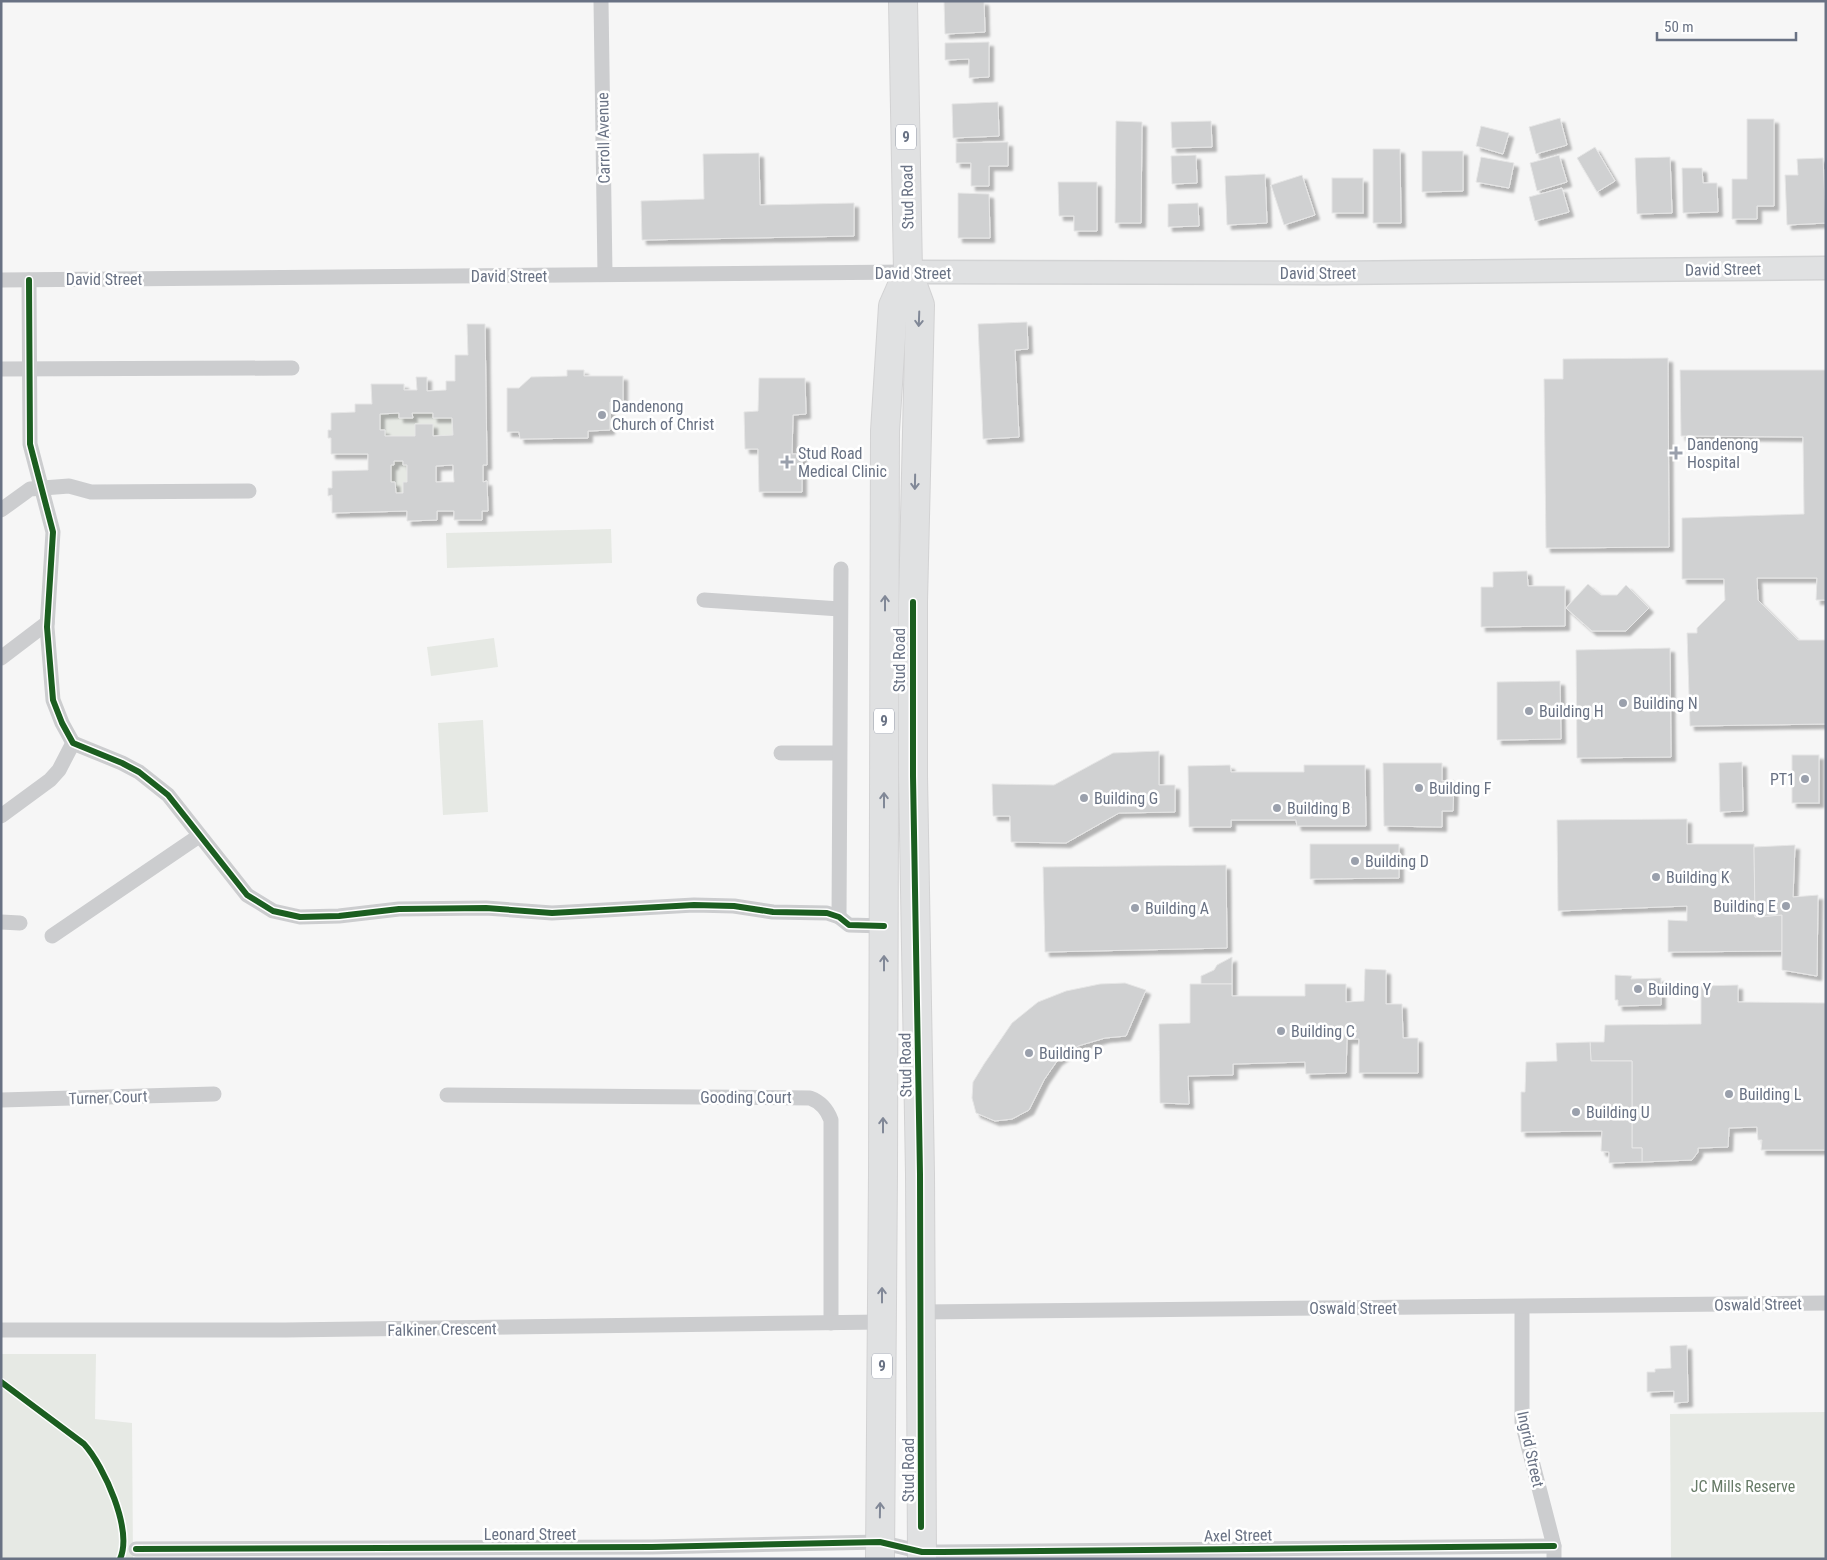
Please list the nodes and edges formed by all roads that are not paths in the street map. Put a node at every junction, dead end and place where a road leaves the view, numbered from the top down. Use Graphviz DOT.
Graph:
graph roads {
  1 [pos="601,1"];
  2 [pos="903,1"];
  3 [pos="1826,268"];
  4 [pos="908,272"];
  5 [pos="605,274"];
  6 [pos="1,280"];
  7 [pos="29,280"];
  8 [pos="292,368"];
  9 [pos="1,369"];
  10 [pos="30,370"];
  11 [pos="41,487"];
  12 [pos="249,491"];
  13 [pos="1,510"];
  14 [pos="841,569"];
  15 [pos="704,600"];
  16 [pos="840,609"];
  17 [pos="47,623"];
  18 [pos="1,658"];
  19 [pos="73,743"];
  20 [pos="781,753"];
  21 [pos="839,753"];
  22 [pos="1,816"];
  23 [pos="200,836"];
  24 [pos="839,917"];
  25 [pos="1,922"];
  26 [pos="20,923"];
  27 [pos="884,926"];
  28 [pos="52,936"];
  29 [pos="214,1094"];
  30 [pos="447,1095"];
  31 [pos="1,1100"];
  32 [pos="1826,1303"];
  33 [pos="1522,1307"];
  34 [pos="922,1312"];
  35 [pos="882,1322"];
  36 [pos="831,1323"];
  37 [pos="1,1330"];
  38 [pos="136,1550"];
  39 [pos="880,1550"];
  40 [pos="1554,1552"];
  41 [pos="254,1553"];
  42 [pos="652,1553"];
  43 [pos="922,1555"];
  1 -- 5 [label="street, Carroll Avenue"];
  2 -- 4 [label="highway, Stud Road / 9"];
  3 -- 4 [label="main road, David Street"];
  4 -- 5 [label="street, David Street"];
  27 -- 4 [label="highway, Stud Road / 9, one-way"];
  4 -- 34 [label="highway, Stud Road / 9, one-way"];
  5 -- 7 [label="street, David Street"];
  6 -- 7 [label="street, David Street"];
  7 -- 10 [label="street"];
  8 -- 10 [label="street"];
  9 -- 10 [label="street"];
  10 -- 11 [label="street"];
  11 -- 12 [label="street"];
  11 -- 13 [label="street"];
  11 -- 17 [label="street"];
  14 -- 16 [label="street"];
  15 -- 16 [label="street"];
  16 -- 21 [label="street"];
  17 -- 18 [label="street"];
  17 -- 19 [label="street"];
  19 -- 22 [label="street"];
  19 -- 23 [label="street"];
  20 -- 21 [label="street"];
  21 -- 24 [label="street"];
  23 -- 24 [label="street"];
  23 -- 28 [label="street"];
  24 -- 27 [label="street"];
  25 -- 26 [label="street"];
  35 -- 27 [label="highway, Stud Road / 9, one-way"];
  29 -- 31 [label="street, Turner Court"];
  30 -- 36 [label="street, Gooding Court"];
  32 -- 33 [label="street, Oswald Street"];
  33 -- 34 [label="street, Oswald Street"];
  33 -- 40 [label="street, Ingrid Street"];
  34 -- 35 [label="highway, Oswald Street"];
  34 -- 43 [label="highway, Stud Road / 9"];
  35 -- 36 [label="street, Falkiner Crescent"];
  39 -- 35 [label="highway, Stud Road / 9, one-way"];
  36 -- 37 [label="street, Falkiner Crescent"];
  38 -- 41 [label="street, Leonard Street"];
  39 -- 42 [label="street, Leonard Street"];
  39 -- 43 [label="street, Leonard Street"];
  40 -- 43 [label="street, Axel Street"];
  41 -- 42 [label="street, Leonard Street"];
}
